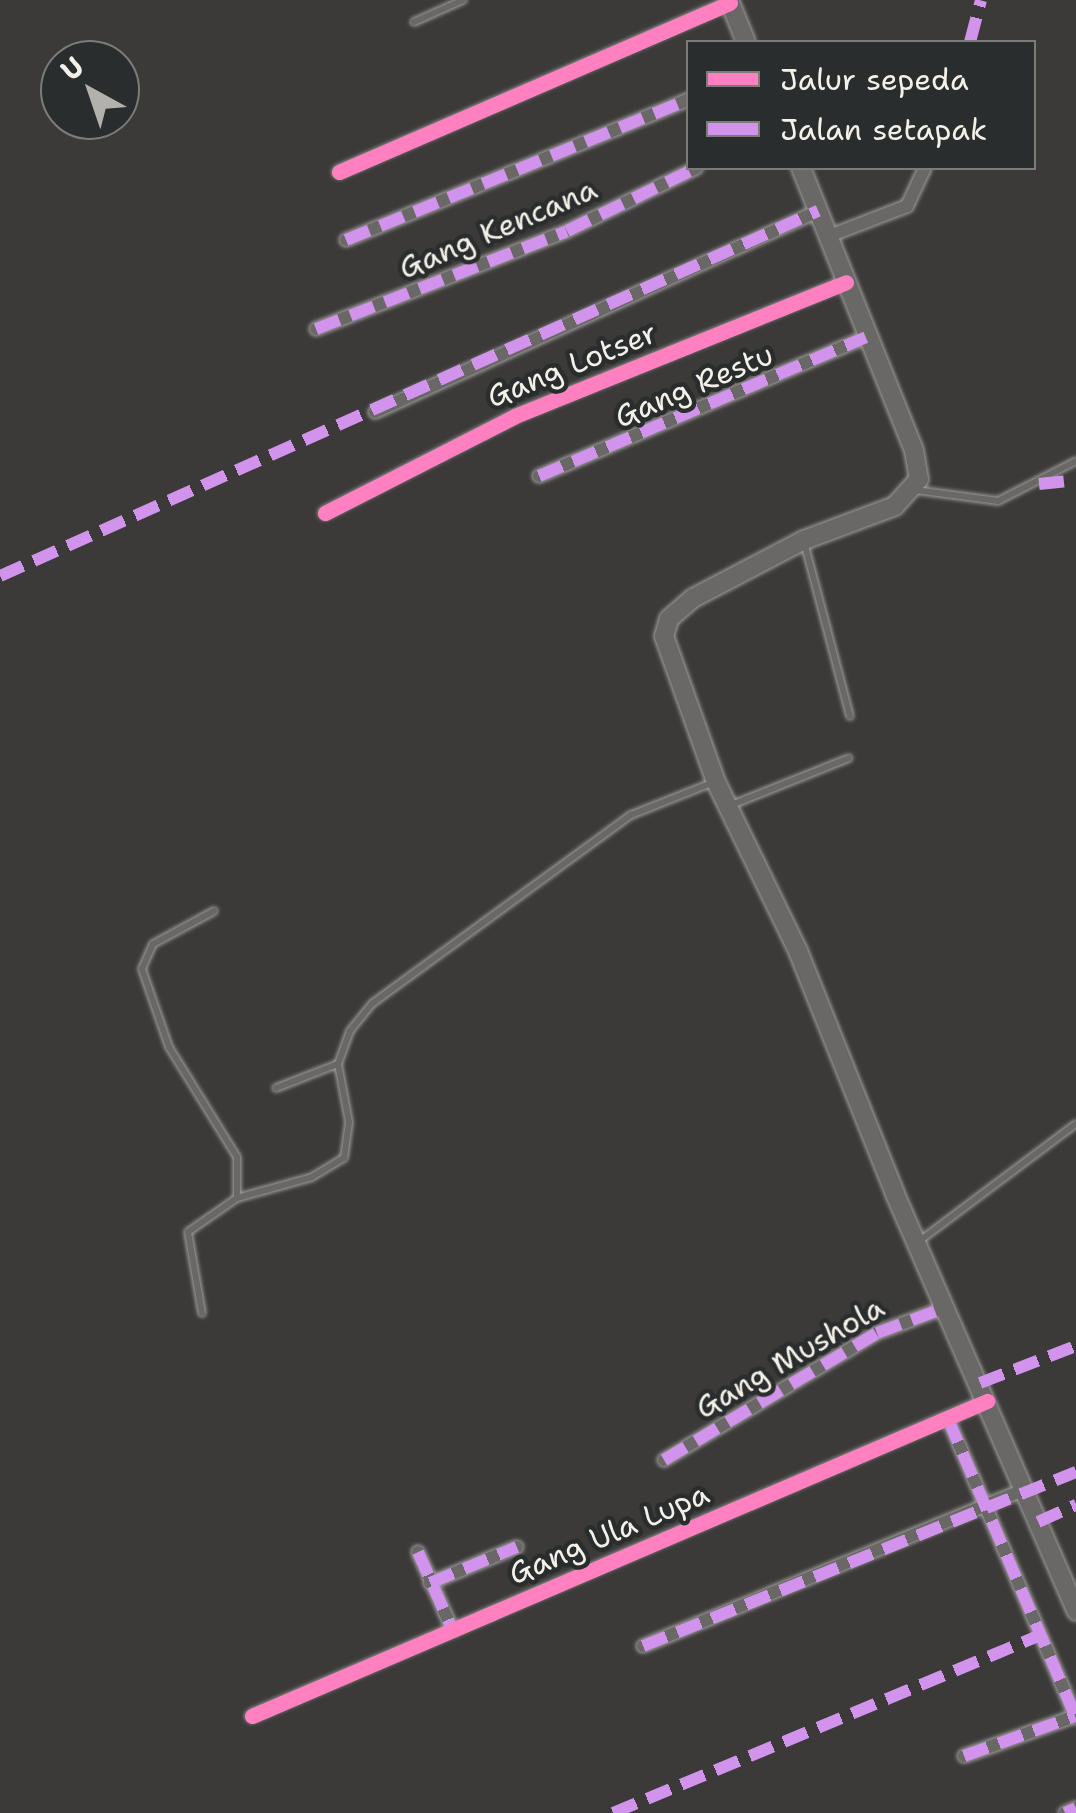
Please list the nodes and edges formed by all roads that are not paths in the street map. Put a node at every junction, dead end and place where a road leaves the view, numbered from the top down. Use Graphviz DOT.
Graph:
graph roads {
  1 [pos="462,0"];
  2 [pos="730,1"];
  3 [pos="414,22"];
  4 [pos="745,40"];
  5 [pos="686,101"];
  6 [pos="692,170"];
  7 [pos="802,170"];
  8 [pos="924,170"];
  9 [pos="339,172"];
  10 [pos="818,211"];
  11 [pos="829,236"];
  12 [pos="346,240"];
  13 [pos="846,282"];
  14 [pos="316,330"];
  15 [pos="866,337"];
  16 [pos="374,412"];
  17 [pos="1076,460"];
  18 [pos="540,476"];
  19 [pos="914,490"];
  20 [pos="325,513"];
  21 [pos="804,540"];
  22 [pos="850,716"];
  23 [pos="849,758"];
  24 [pos="716,782"];
  25 [pos="728,806"];
  26 [pos="214,911"];
  27 [pos="338,1064"];
  28 [pos="276,1088"];
  29 [pos="1076,1124"];
  30 [pos="237,1198"];
  31 [pos="917,1242"];
  32 [pos="944,1308"];
  33 [pos="202,1313"];
  34 [pos="987,1402"];
  35 [pos="948,1419"];
  36 [pos="664,1460"];
  37 [pos="1025,1490"];
  38 [pos="984,1510"];
  39 [pos="516,1547"];
  40 [pos="418,1552"];
  41 [pos="430,1583"];
  42 [pos="1076,1611"];
  43 [pos="453,1631"];
  44 [pos="643,1646"];
  45 [pos="252,1716"];
  46 [pos="1075,1717"];
  47 [pos="964,1756"];
  48 [pos="1076,1808"];
  49 [pos="1065,1813"];
  1 -- 3 [label="lane"];
  2 -- 4 [label="main road"];
  2 -- 9 [label="street"];
  5 -- 12 [label="street"];
  6 -- 14 [label="street, Gang Kencana"];
  7 -- 10 [label="main road"];
  8 -- 11 [label="street"];
  10 -- 11 [label="main road"];
  10 -- 16 [label="street"];
  11 -- 13 [label="main road"];
  13 -- 15 [label="main road"];
  13 -- 20 [label="street, Gang Lotser"];
  15 -- 18 [label="street, Gang Restu"];
  15 -- 19 [label="main road"];
  17 -- 19 [label="lane"];
  19 -- 21 [label="main road"];
  21 -- 22 [label="lane"];
  21 -- 24 [label="main road"];
  23 -- 25 [label="lane"];
  24 -- 25 [label="main road"];
  24 -- 27 [label="lane"];
  25 -- 31 [label="main road"];
  26 -- 30 [label="lane"];
  27 -- 28 [label="lane"];
  27 -- 30 [label="lane"];
  29 -- 31 [label="lane"];
  30 -- 33 [label="lane"];
  31 -- 32 [label="main road"];
  32 -- 34 [label="main road"];
  32 -- 36 [label="street, Gang Mushola"];
  34 -- 35 [label="street, Gang Ula Lupa"];
  34 -- 37 [label="main road"];
  35 -- 38 [label="street"];
  35 -- 43 [label="street, Gang Ula Lupa"];
  37 -- 38 [label="street"];
  37 -- 42 [label="main road"];
  38 -- 44 [label="street"];
  38 -- 46 [label="street"];
  39 -- 41 [label="street"];
  40 -- 41 [label="street"];
  41 -- 43 [label="street"];
  43 -- 45 [label="street, Gang Ula Lupa"];
  46 -- 47 [label="street"];
  48 -- 49 [label="street"];
}
